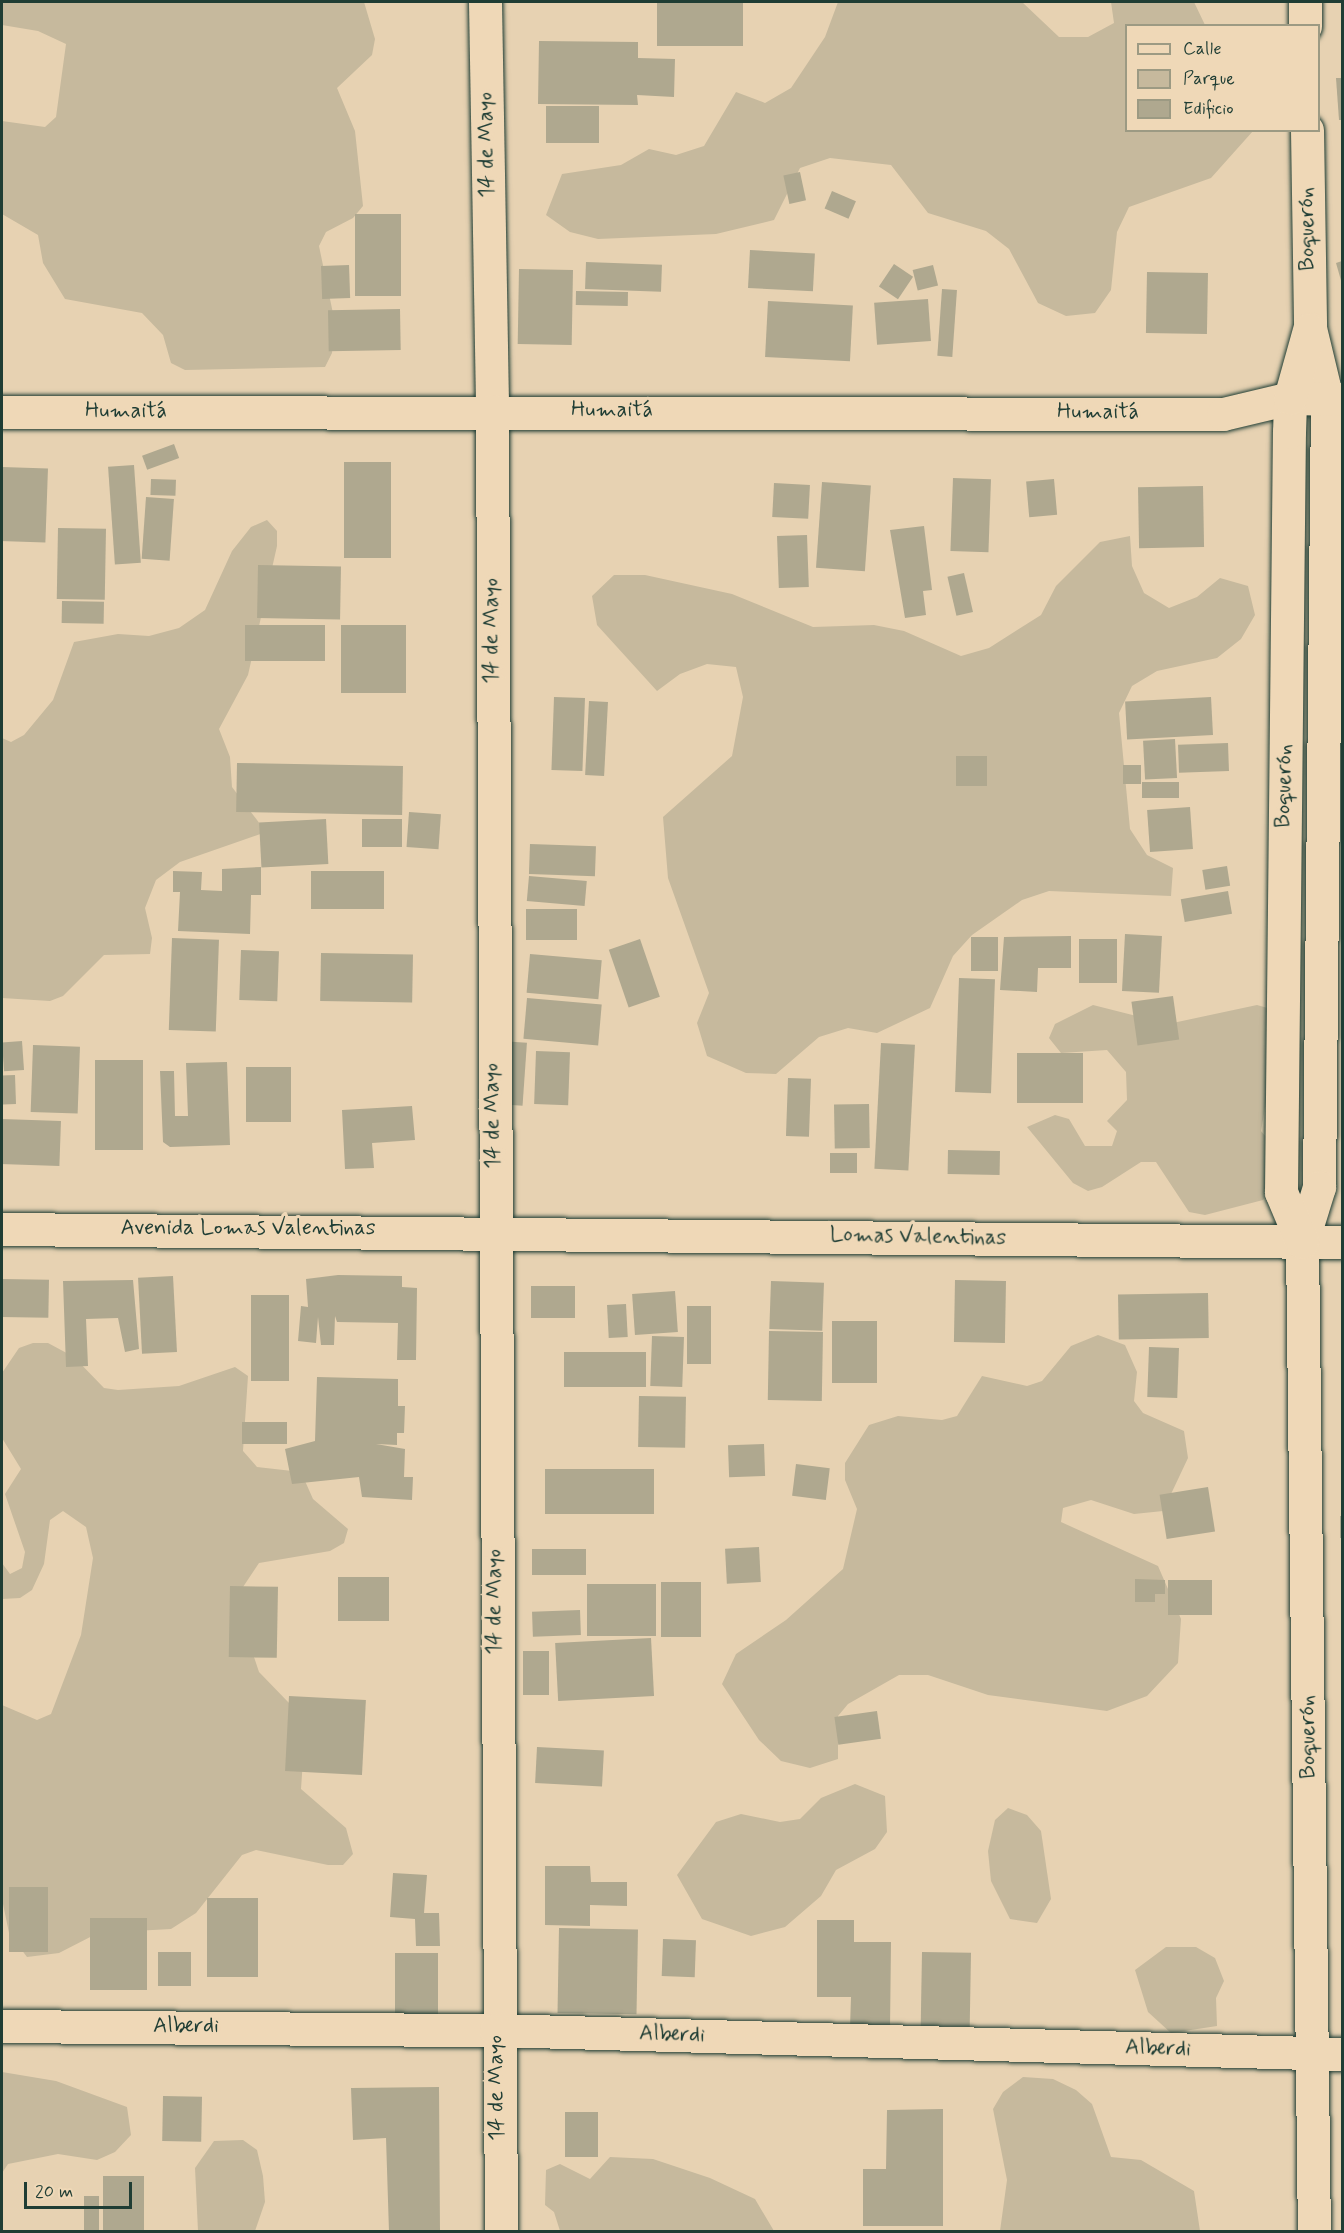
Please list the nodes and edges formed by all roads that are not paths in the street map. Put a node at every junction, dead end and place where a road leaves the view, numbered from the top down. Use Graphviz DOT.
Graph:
graph roads {
  1 [pos="485,2"];
  2 [pos="1305,2"];
  3 [pos="1305,24"];
  4 [pos="1307,132"];
  5 [pos="1310,328"];
  6 [pos="1290,398"];
  7 [pos="1335,399"];
  8 [pos="492,411"];
  9 [pos="2,412"];
  10 [pos="1223,414"];
  11 [pos="1288,432"];
  12 [pos="1334,435"];
  13 [pos="2,1228"];
  14 [pos="494,1230"];
  15 [pos="1302,1242"];
  16 [pos="1342,1242"];
  17 [pos="2,2026"];
  18 [pos="496,2030"];
  19 [pos="1328,2054"];
  20 [pos="501,2232"];
  21 [pos="1314,2232"];
  1 -- 8 [label="street, 14 de Mayo"];
  2 -- 3 [label="street"];
  4 -- 5 [label="street, Boquerón"];
  5 -- 6 [label="street, Boquerón"];
  5 -- 7 [label="street, Boquerón"];
  6 -- 7 [label="street, Humaitá"];
  6 -- 10 [label="street, Humaitá"];
  6 -- 11 [label="street, Boquerón"];
  7 -- 12 [label="street, Boquerón"];
  8 -- 9 [label="street, Humaitá"];
  8 -- 10 [label="street, Humaitá"];
  8 -- 14 [label="street, 14 de Mayo"];
  10 -- 11 [label="street, Humaitá"];
  11 -- 12 [label="street, Humaitá"];
  11 -- 15 [label="street, Boquerón"];
  12 -- 15 [label="street, Boquerón"];
  13 -- 14 [label="street, Avenida Lomas Valentinas"];
  14 -- 15 [label="street, Lomas Valentinas"];
  14 -- 18 [label="street, 14 de Mayo"];
  15 -- 16 [label="street, Lomas Valentinas"];
  15 -- 19 [label="street, Boquerón"];
  17 -- 18 [label="street, Alberdi"];
  18 -- 19 [label="street, Alberdi"];
  18 -- 20 [label="street, 14 de Mayo"];
  19 -- 21 [label="street, Boquerón"];
}
